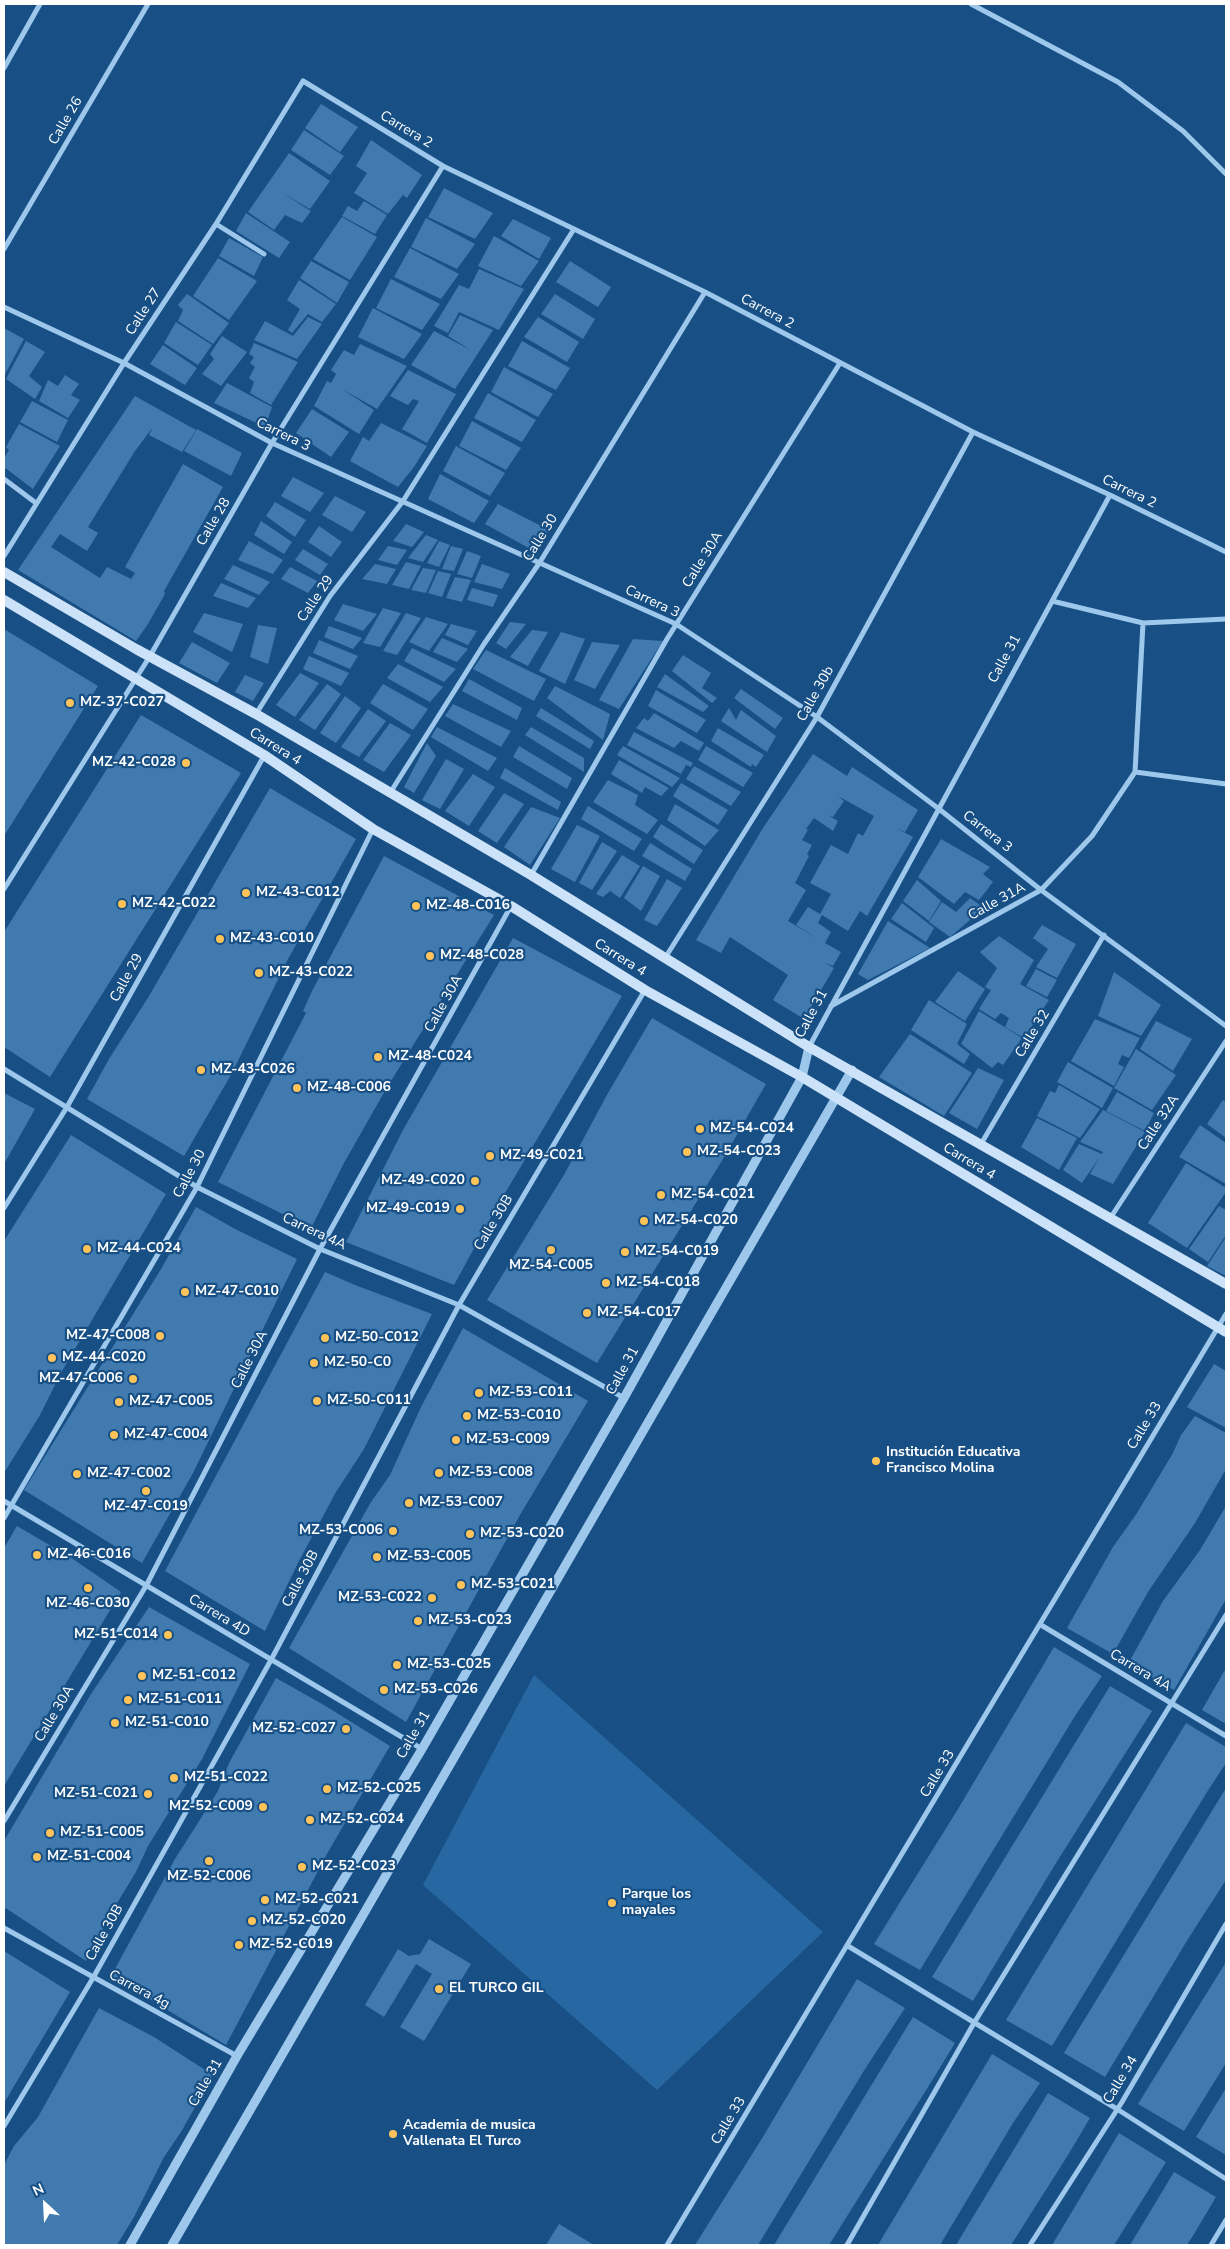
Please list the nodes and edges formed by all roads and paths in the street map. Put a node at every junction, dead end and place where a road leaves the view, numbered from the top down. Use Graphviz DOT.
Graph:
graph roads {
  1 [pos="40,4"];
  2 [pos="148,4"];
  3 [pos="971,4"];
  4 [pos="4,68"];
  5 [pos="303,80"];
  6 [pos="443,166"];
  7 [pos="1226,174"];
  8 [pos="216,224"];
  9 [pos="574,229"];
  10 [pos="4,249"];
  11 [pos="264,254"];
  12 [pos="705,292"];
  13 [pos="4,307"];
  14 [pos="840,363"];
  15 [pos="124,364"];
  16 [pos="972,432"];
  17 [pos="272,443"];
  18 [pos="4,479"];
  19 [pos="1110,495"];
  20 [pos="403,501"];
  21 [pos="36,503"];
  22 [pos="1226,552"];
  23 [pos="4,556"];
  24 [pos="540,562"];
  25 [pos="4,572"];
  26 [pos="4,600"];
  27 [pos="1052,601"];
  28 [pos="1226,619"];
  29 [pos="1143,623"];
  30 [pos="676,624"];
  31 [pos="150,656"];
  32 [pos="136,679"];
  33 [pos="256,714"];
  34 [pos="817,717"];
  35 [pos="264,755"];
  36 [pos="1135,772"];
  37 [pos="1226,784"];
  38 [pos="390,794"];
  39 [pos="939,809"];
  40 [pos="373,828"];
  41 [pos="531,875"];
  42 [pos="4,889"];
  43 [pos="1041,890"];
  44 [pos="511,906"];
  45 [pos="1104,936"];
  46 [pos="665,958"];
  47 [pos="645,990"];
  48 [pos="831,1006"];
  49 [pos="1226,1026"];
  50 [pos="1226,1041"];
  51 [pos="809,1047"];
  52 [pos="4,1069"];
  53 [pos="852,1070"];
  54 [pos="802,1077"];
  55 [pos="836,1098"];
  56 [pos="67,1107"];
  57 [pos="980,1145"];
  58 [pos="197,1187"];
  59 [pos="4,1208"];
  60 [pos="1112,1217"];
  61 [pos="320,1249"];
  62 [pos="1226,1284"];
  63 [pos="459,1304"];
  64 [pos="1226,1314"];
  65 [pos="1222,1329"];
  66 [pos="624,1398"];
  67 [pos="4,1501"];
  68 [pos="11,1506"];
  69 [pos="4,1518"];
  70 [pos="146,1586"];
  71 [pos="1226,1614"];
  72 [pos="1041,1625"];
  73 [pos="271,1660"];
  74 [pos="1173,1704"];
  75 [pos="1226,1736"];
  76 [pos="422,1749"];
  77 [pos="4,1821"];
  78 [pos="1226,1924"];
  79 [pos="4,1928"];
  80 [pos="848,1946"];
  81 [pos="93,1978"];
  82 [pos="974,2023"];
  83 [pos="238,2056"];
  84 [pos="1117,2109"];
  85 [pos="4,2126"];
  86 [pos="1226,2179"];
  87 [pos="1226,2220"];
  88 [pos="130,2245"];
  89 [pos="172,2245"];
  90 [pos="667,2245"];
  91 [pos="847,2245"];
  92 [pos="1030,2245"];
  93 [pos="1211,2245"];
  1 -- 4 [label="street"];
  2 -- 10 [label="street, Calle 26"];
  3 -- 7 [label="street"];
  5 -- 6 [label="street, Carrera 2"];
  5 -- 8 [label="street, Calle 27"];
  6 -- 9 [label="street, Carrera 2"];
  6 -- 17 [label="street, Calle 28"];
  8 -- 11 [label="street"];
  8 -- 15 [label="street, Calle 27"];
  9 -- 12 [label="street, Carrera 2"];
  9 -- 20 [label="street, Calle 29"];
  12 -- 14 [label="street, Carrera 2"];
  12 -- 24 [label="street, Calle 30"];
  13 -- 15 [label="street, Carrera 3"];
  14 -- 16 [label="street, Carrera 2"];
  14 -- 30 [label="street, Calle 30A"];
  15 -- 17 [label="street, Carrera 3"];
  15 -- 21 [label="street, Calle 27"];
  16 -- 19 [label="street, Carrera 2"];
  16 -- 34 [label="street, Calle 30b"];
  17 -- 20 [label="street, Carrera 3"];
  17 -- 31 [label="street, Calle 28"];
  18 -- 21 [label="street"];
  19 -- 22 [label="street, Carrera 2"];
  19 -- 27 [label="street, Calle 31"];
  20 -- 24 [label="street, Carrera 3"];
  20 -- 33 [label="street, Calle 29"];
  21 -- 23 [label="street, Calle 27"];
  24 -- 30 [label="street, Carrera 3"];
  24 -- 38 [label="street, Calle 30"];
  25 -- 31 [label="main road, Carrera 4"];
  26 -- 32 [label="main road, Carrera 4"];
  27 -- 29 [label="street"];
  27 -- 39 [label="street, Calle 31"];
  28 -- 29 [label="street"];
  29 -- 36 [label="street"];
  30 -- 34 [label="street, Carrera 3"];
  30 -- 41 [label="street, Calle 30A"];
  31 -- 32 [label="street, Calle 28"];
  31 -- 33 [label="main road, Carrera 4"];
  32 -- 35 [label="main road, Carrera 4"];
  32 -- 42 [label="street, Calle 28"];
  33 -- 38 [label="main road, Carrera 4"];
  34 -- 39 [label="street, Carrera 3"];
  34 -- 46 [label="street, Calle 30b"];
  35 -- 40 [label="main road, Carrera 4"];
  35 -- 56 [label="street, Calle 29"];
  36 -- 37 [label="street"];
  36 -- 43 [label="street, Calle 31A"];
  38 -- 41 [label="main road, Carrera 4"];
  39 -- 43 [label="street, Carrera 3"];
  39 -- 48 [label="street, Calle 31"];
  40 -- 44 [label="main road, Carrera 4"];
  40 -- 58 [label="street, Calle 30"];
  41 -- 46 [label="main road, Carrera 4"];
  43 -- 45 [label="street, Carrera 3"];
  43 -- 48 [label="street, Calle 31A"];
  44 -- 47 [label="main road, Carrera 4"];
  44 -- 61 [label="street, Calle 30A"];
  45 -- 49 [label="street, Carrera 3"];
  45 -- 57 [label="street, Calle 32"];
  46 -- 51 [label="main road, Carrera 4"];
  47 -- 54 [label="main road, Carrera 4"];
  47 -- 63 [label="street, Calle 30B"];
  48 -- 51 [label="street, Calle 31"];
  50 -- 60 [label="street, Calle 32A"];
  51 -- 53 [label="main road, Carrera 4"];
  51 -- 54 [label="street, Calle 31"];
  52 -- 56 [label="street, Carrera 4A"];
  53 -- 55 [label="street"];
  53 -- 57 [label="main road, Carrera 4"];
  54 -- 55 [label="main road, Carrera 4"];
  54 -- 66 [label="street, Calle 31"];
  55 -- 65 [label="main road, Carrera 4"];
  55 -- 89 [label="street"];
  56 -- 58 [label="street, Carrera 4A"];
  56 -- 59 [label="street, Calle 29"];
  57 -- 60 [label="main road, Carrera 4"];
  58 -- 61 [label="street, Carrera 4A"];
  58 -- 68 [label="street, Calle 30"];
  60 -- 62 [label="main road, Carrera 4"];
  61 -- 63 [label="street, Carrera 4A"];
  61 -- 70 [label="street, Calle 30A"];
  63 -- 66 [label="street, Carrera 4A"];
  63 -- 73 [label="street, Calle 30B"];
  64 -- 65 [label="street, Calle 33"];
  65 -- 72 [label="street, Calle 33"];
  66 -- 76 [label="street, Calle 31"];
  67 -- 68 [label="street, Carrera 4D"];
  68 -- 69 [label="street, Calle 30"];
  68 -- 70 [label="street, Carrera 4D"];
  70 -- 73 [label="street, Carrera 4D"];
  70 -- 77 [label="street, Calle 30A"];
  71 -- 74 [label="street"];
  72 -- 74 [label="street, Carrera 4A"];
  72 -- 80 [label="street, Calle 33"];
  73 -- 76 [label="street, Carrera 4D"];
  73 -- 81 [label="street, Calle 30B"];
  74 -- 75 [label="street, Carrera 4A"];
  74 -- 82 [label="street"];
  76 -- 83 [label="street, Calle 31"];
  78 -- 84 [label="street, Calle 34"];
  79 -- 81 [label="street, Carrera 4g"];
  80 -- 82 [label="street"];
  80 -- 90 [label="street, Calle 33"];
  81 -- 83 [label="street, Carrera 4g"];
  81 -- 85 [label="street, Calle 30B"];
  82 -- 84 [label="street"];
  82 -- 91 [label="street"];
  83 -- 88 [label="street, Calle 31"];
  84 -- 86 [label="street"];
  84 -- 92 [label="street, Calle 34"];
  87 -- 93 [label="street"];
}
